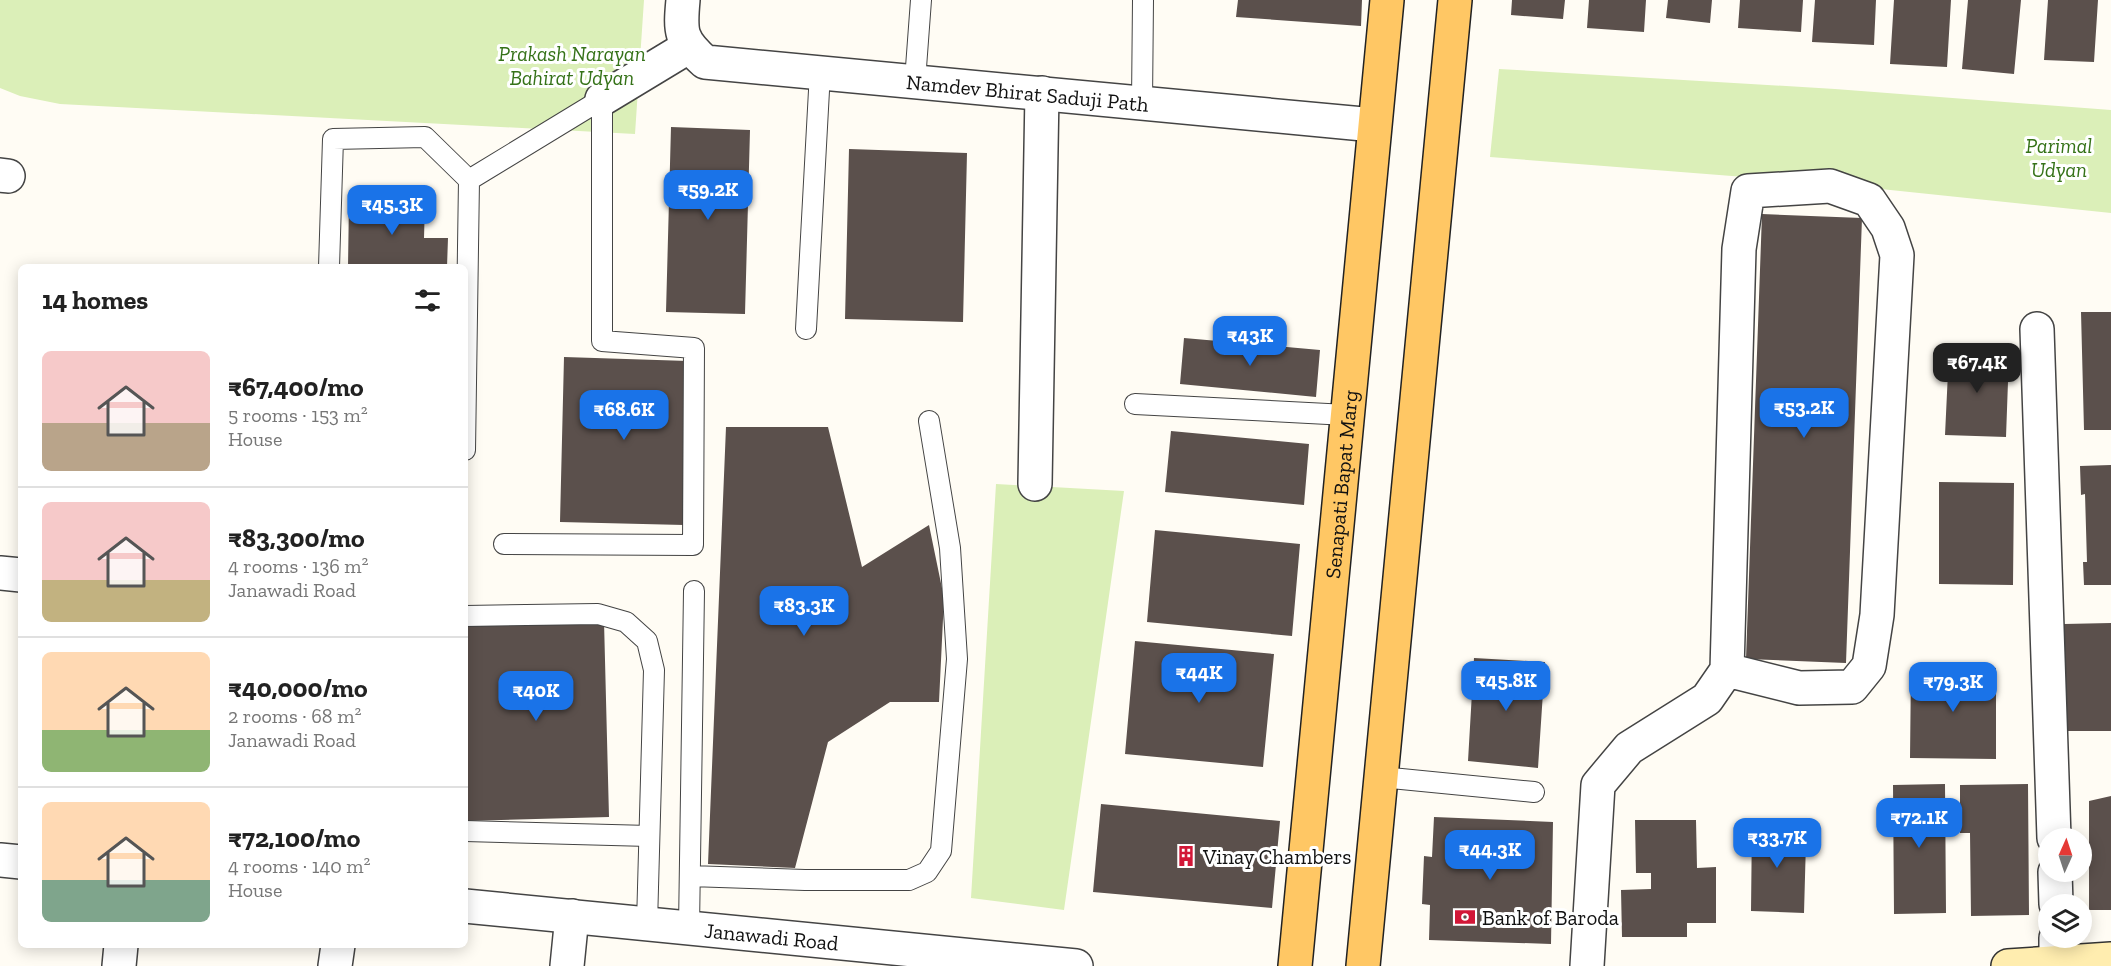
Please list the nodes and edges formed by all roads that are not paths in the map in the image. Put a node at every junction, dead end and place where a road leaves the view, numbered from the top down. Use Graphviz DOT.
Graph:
graph roads {
  1 [pos="683,0"];
  2 [pos="921,0"];
  3 [pos="1143,0"];
  4 [pos="1387,0"];
  5 [pos="1455,0"];
  6 [pos="688,47"];
  7 [pos="820,72"];
  8 [pos="915,81"];
  9 [pos="1042,93"];
  10 [pos="602,99"];
  11 [pos="1142,102"];
  12 [pos="1374,125"];
  13 [pos="469,180"];
  14 [pos="329,264"];
  15 [pos="468,264"];
  16 [pos="806,329"];
  17 [pos="2037,329"];
  18 [pos="1135,404"];
  19 [pos="1347,415"];
  20 [pos="929,422"];
  21 [pos="1035,483"];
  22 [pos="504,544"];
  23 [pos="0,573"];
  24 [pos="18,575"];
  25 [pos="694,591"];
  26 [pos="468,616"];
  27 [pos="1727,670"];
  28 [pos="1381,777"];
  29 [pos="1534,792"];
  30 [pos="2054,828"];
  31 [pos="468,831"];
  32 [pos="649,836"];
  33 [pos="0,860"];
  34 [pos="18,862"];
  35 [pos="690,876"];
  36 [pos="468,906"];
  37 [pos="572,916"];
  38 [pos="646,924"];
  39 [pos="689,928"];
  40 [pos="121,948"];
  41 [pos="338,948"];
  42 [pos="2034,959"];
  43 [pos="2111,959"];
  44 [pos="119,966"];
  45 [pos="336,966"];
  46 [pos="567,966"];
  47 [pos="1076,966"];
  48 [pos="1295,966"];
  49 [pos="1363,966"];
  50 [pos="1587,966"];
  1 -- 6 [label="street"];
  2 -- 8 [label="lane"];
  3 -- 11 [label="lane"];
  4 -- 12 [label="main road, Senapati Bapat Marg"];
  5 -- 28 [label="main road"];
  6 -- 7 [label="street, Namdev Bhirat Saduji Path"];
  6 -- 10 [label="street"];
  7 -- 8 [label="street, Namdev Bhirat Saduji Path"];
  7 -- 16 [label="lane"];
  8 -- 9 [label="street, Namdev Bhirat Saduji Path"];
  9 -- 11 [label="street, Namdev Bhirat Saduji Path"];
  9 -- 21 [label="street"];
  10 -- 13 [label="lane"];
  10 -- 22 [label="lane"];
  11 -- 12 [label="street, Namdev Bhirat Saduji Path"];
  12 -- 19 [label="main road, Senapati Bapat Marg"];
  13 -- 14 [label="lane"];
  13 -- 15 [label="lane"];
  17 -- 30 [label="street"];
  18 -- 19 [label="lane"];
  19 -- 48 [label="main road, Senapati Bapat Marg"];
  20 -- 35 [label="lane"];
  23 -- 24 [label="street"];
  25 -- 35 [label="lane"];
  26 -- 32 [label="lane"];
  27 -- 27 [label="street"];
  27 -- 50 [label="street"];
  28 -- 29 [label="lane"];
  28 -- 49 [label="main road"];
  31 -- 32 [label="lane"];
  32 -- 38 [label="lane"];
  33 -- 34 [label="street"];
  35 -- 39 [label="lane"];
  36 -- 37 [label="street, Janawadi Road"];
  37 -- 38 [label="street, Janawadi Road"];
  37 -- 46 [label="street"];
  38 -- 39 [label="street, Janawadi Road"];
  39 -- 47 [label="street, Janawadi Road"];
  40 -- 44 [label="street"];
  41 -- 45 [label="street"];
  42 -- 43 [label="main road"];
}
